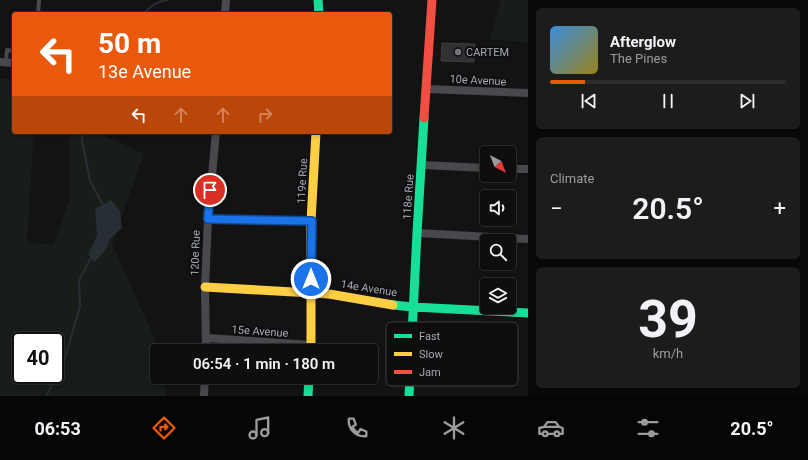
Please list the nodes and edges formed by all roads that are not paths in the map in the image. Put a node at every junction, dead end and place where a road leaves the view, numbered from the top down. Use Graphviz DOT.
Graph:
graph roads {
  1 [pos="39,0"];
  2 [pos="226,0"];
  3 [pos="318,0"];
  4 [pos="432,0"];
  5 [pos="38,12"];
  6 [pos="225,12"];
  7 [pos="319,12"];
  8 [pos="12,51"];
  9 [pos="7,62"];
  10 [pos="427,89"];
  11 [pos="528,93"];
  12 [pos="216,134"];
  13 [pos="316,134"];
  14 [pos="422,165"];
  15 [pos="480,168"];
  16 [pos="516,168"];
  17 [pos="528,169"];
  18 [pos="208,219"];
  19 [pos="312,221"];
  20 [pos="417,233"];
  21 [pos="528,239"];
  22 [pos="205,287"];
  23 [pos="311,294"];
  24 [pos="413,307"];
  25 [pos="528,313"];
  26 [pos="412,322"];
  27 [pos="207,338"];
  28 [pos="207,344"];
  29 [pos="269,344"];
  30 [pos="311,344"];
  31 [pos="205,384"];
  32 [pos="309,384"];
  33 [pos="409,386"];
  34 [pos="204,396"];
  35 [pos="308,396"];
  36 [pos="409,396"];
  1 -- 5 [label="lane"];
  2 -- 6 [label="street"];
  3 -- 7 [label="street"];
  4 -- 10 [label="street, 118e Rue"];
  8 -- 9 [label="lane"];
  10 -- 11 [label="street, 10e Avenue"];
  10 -- 14 [label="street, 118e Rue"];
  12 -- 18 [label="street, 120e Rue"];
  13 -- 19 [label="street, 119e Rue"];
  14 -- 15 [label="street"];
  14 -- 20 [label="street, 118e Rue"];
  16 -- 17 [label="street"];
  18 -- 19 [label="street"];
  18 -- 22 [label="street, 120e Rue"];
  19 -- 23 [label="street, 119e Rue"];
  20 -- 21 [label="street"];
  20 -- 24 [label="street, 118e Rue"];
  22 -- 23 [label="street, 14e Avenue"];
  22 -- 27 [label="street, 120e Rue"];
  23 -- 24 [label="street, 14e Avenue"];
  23 -- 30 [label="street, 119e Rue"];
  24 -- 25 [label="street, 14e Avenue"];
  24 -- 26 [label="street, 118e Rue"];
  27 -- 28 [label="street, 120e Rue"];
  27 -- 29 [label="street, 15e Avenue"];
  31 -- 34 [label="street"];
  32 -- 35 [label="street"];
  33 -- 36 [label="street, 118e Rue"];
}
